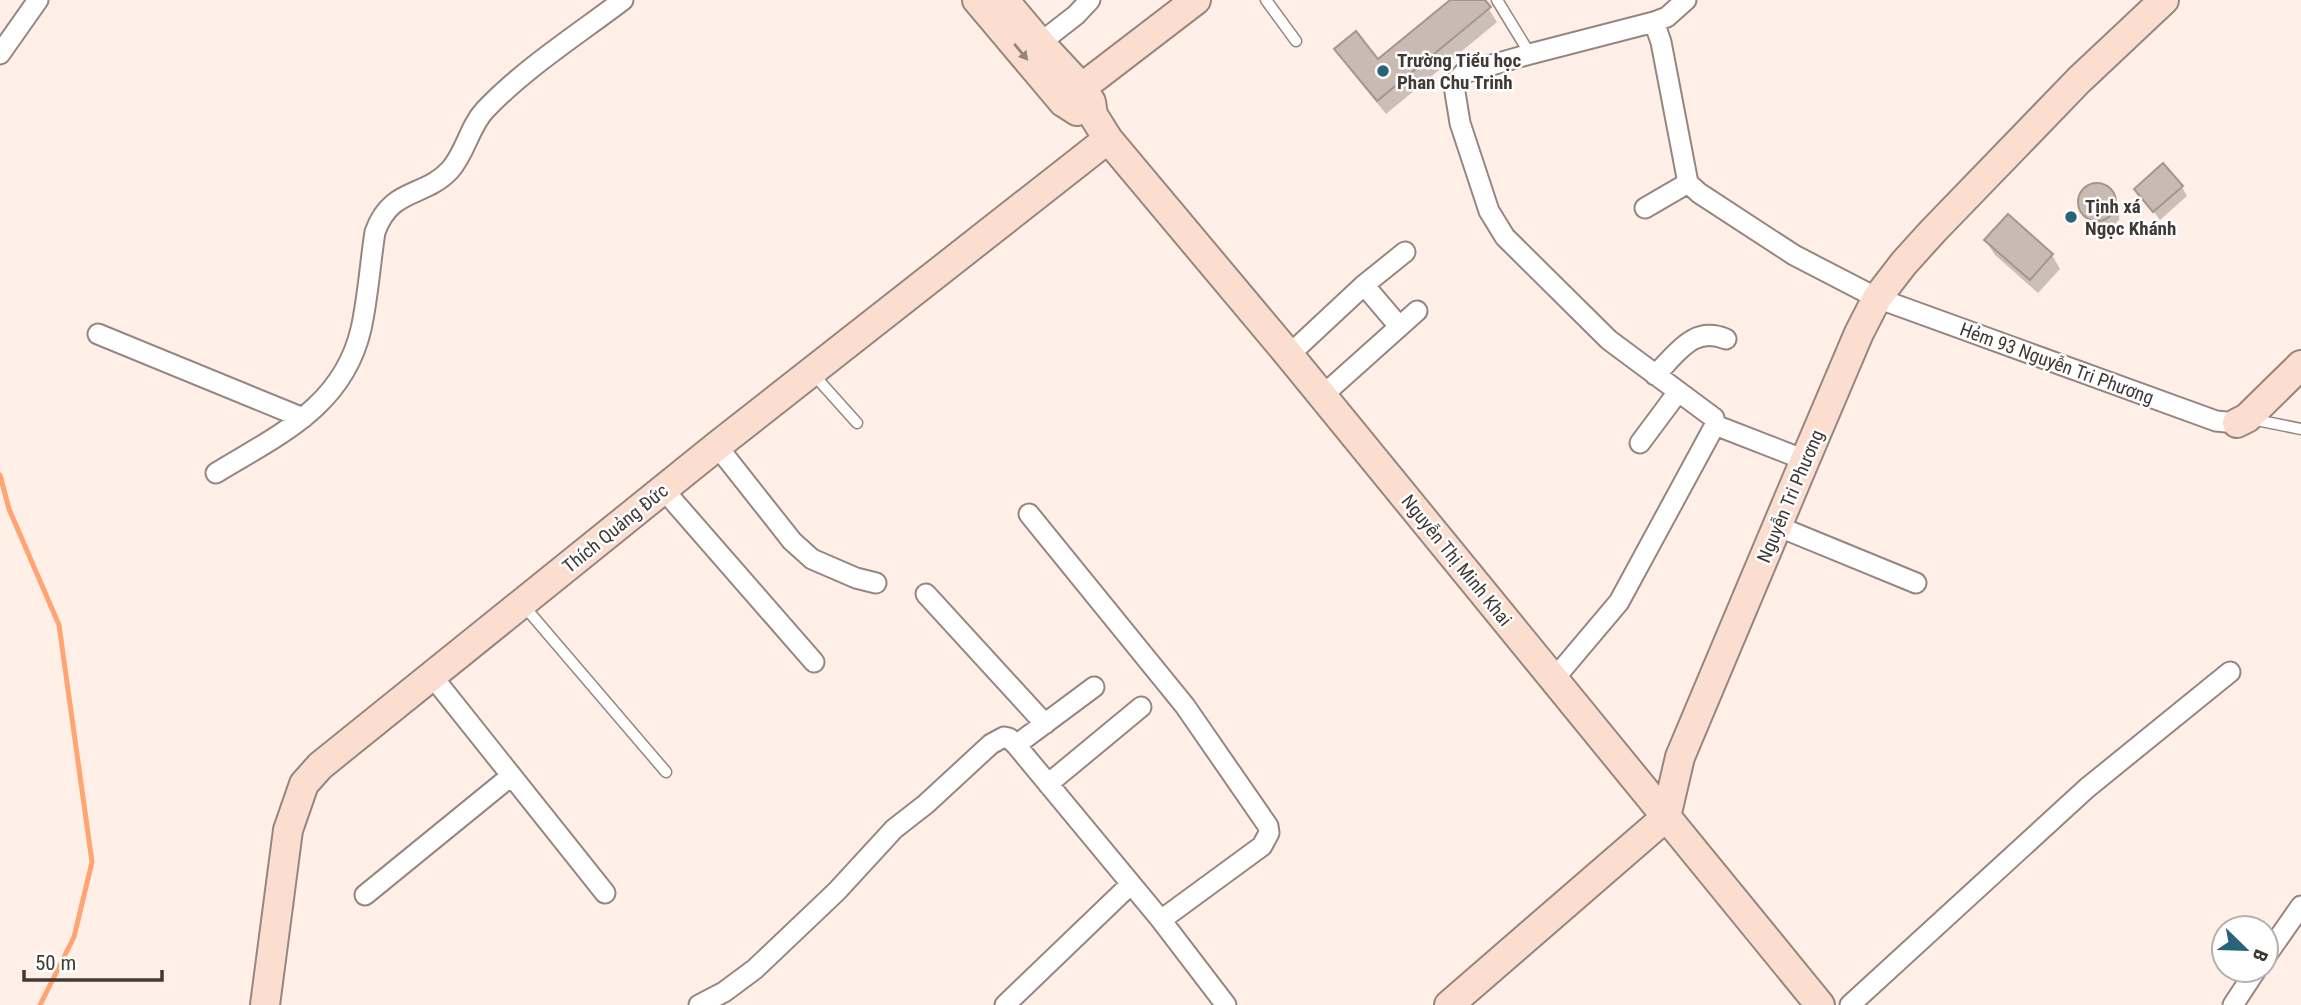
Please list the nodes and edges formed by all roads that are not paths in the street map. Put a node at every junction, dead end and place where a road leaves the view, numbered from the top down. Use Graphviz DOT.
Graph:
graph roads {
  1 [pos="38,0"];
  2 [pos="623,0"];
  3 [pos="977,0"];
  4 [pos="1004,0"];
  5 [pos="1090,0"];
  6 [pos="1196,0"];
  7 [pos="1266,0"];
  8 [pos="1497,0"];
  9 [pos="1686,0"];
  10 [pos="2164,0"];
  11 [pos="1654,22"];
  12 [pos="1296,41"];
  13 [pos="1040,43"];
  14 [pos="0,54"];
  15 [pos="1530,54"];
  16 [pos="1073,95"];
  17 [pos="1108,139"];
  18 [pos="1688,183"];
  19 [pos="1645,208"];
  20 [pos="1405,252"];
  21 [pos="1364,285"];
  22 [pos="1877,298"];
  23 [pos="1416,311"];
  24 [pos="1398,325"];
  25 [pos="98,334"];
  26 [pos="1726,340"];
  27 [pos="1289,355"];
  28 [pos="2301,365"];
  29 [pos="811,372"];
  30 [pos="1655,375"];
  31 [pos="1678,391"];
  32 [pos="1322,396"];
  33 [pos="303,418"];
  34 [pos="2242,421"];
  35 [pos="857,423"];
  36 [pos="1715,425"];
  37 [pos="2301,429"];
  38 [pos="1640,443"];
  39 [pos="717,446"];
  40 [pos="1805,460"];
  41 [pos="216,473"];
  42 [pos="663,489"];
  43 [pos="1029,514"];
  44 [pos="1777,526"];
  45 [pos="876,583"];
  46 [pos="1916,583"];
  47 [pos="926,594"];
  48 [pos="521,603"];
  49 [pos="814,662"];
  50 [pos="2230,672"];
  51 [pos="432,676"];
  52 [pos="1554,679"];
  53 [pos="1094,687"];
  54 [pos="1141,707"];
  55 [pos="1045,723"];
  56 [pos="1016,745"];
  57 [pos="666,772"];
  58 [pos="511,776"];
  59 [pos="1048,784"];
  60 [pos="1666,817"];
  61 [pos="1131,884"];
  62 [pos="605,893"];
  63 [pos="365,895"];
  64 [pos="2301,906"];
  65 [pos="1161,920"];
  66 [pos="2280,936"];
  67 [pos="2247,984"];
  68 [pos="265,1005"];
  69 [pos="699,1005"];
  70 [pos="1004,1005"];
  71 [pos="1226,1005"];
  72 [pos="1450,1005"];
  73 [pos="1821,1005"];
  74 [pos="1850,1005"];
  75 [pos="2233,1005"];
  1 -- 14 [label="street"];
  2 -- 33 [label="street"];
  3 -- 16 [label="street, Nguyễn Thị Minh Khai, one-way"];
  4 -- 13 [label="street, Nguyễn Thị Minh Khai"];
  5 -- 13 [label="street"];
  6 -- 16 [label="street"];
  7 -- 12 [label="lane"];
  8 -- 15 [label="lane"];
  9 -- 11 [label="street"];
  10 -- 22 [label="street, Nguyễn Tri Phương"];
  11 -- 15 [label="street"];
  11 -- 18 [label="street"];
  13 -- 16 [label="street, Nguyễn Thị Minh Khai"];
  15 -- 30 [label="street"];
  16 -- 17 [label="street, Nguyễn Thị Minh Khai"];
  17 -- 27 [label="street, Nguyễn Thị Minh Khai"];
  17 -- 29 [label="street, Thích Quảng Đức"];
  18 -- 19 [label="street"];
  18 -- 22 [label="street, Hẻm 93 Nguyễn Tri Phương"];
  20 -- 21 [label="street"];
  21 -- 24 [label="street"];
  21 -- 27 [label="street"];
  22 -- 34 [label="street, Hẻm 93 Nguyễn Tri Phương"];
  22 -- 40 [label="street, Nguyễn Tri Phương"];
  23 -- 24 [label="street"];
  24 -- 32 [label="street"];
  25 -- 33 [label="street"];
  26 -- 30 [label="street"];
  27 -- 32 [label="street, Nguyễn Thị Minh Khai"];
  28 -- 34 [label="street"];
  29 -- 35 [label="lane"];
  29 -- 39 [label="street, Thích Quảng Đức"];
  30 -- 31 [label="street"];
  31 -- 36 [label="street"];
  31 -- 38 [label="street"];
  32 -- 52 [label="street, Nguyễn Thị Minh Khai"];
  33 -- 41 [label="street"];
  34 -- 37 [label="lane"];
  36 -- 40 [label="street"];
  36 -- 52 [label="street"];
  39 -- 42 [label="street, Thích Quảng Đức"];
  39 -- 45 [label="street"];
  40 -- 44 [label="street, Nguyễn Tri Phương"];
  42 -- 48 [label="street, Thích Quảng Đức"];
  42 -- 49 [label="street"];
  43 -- 65 [label="street"];
  44 -- 46 [label="street"];
  44 -- 60 [label="street, Nguyễn Tri Phương"];
  47 -- 55 [label="street"];
  48 -- 51 [label="street, Thích Quảng Đức"];
  48 -- 57 [label="lane"];
  50 -- 74 [label="street"];
  51 -- 58 [label="street"];
  51 -- 68 [label="street, Thích Quảng Đức"];
  52 -- 60 [label="street, Nguyễn Thị Minh Khai"];
  53 -- 55 [label="street"];
  54 -- 59 [label="street"];
  55 -- 56 [label="street"];
  56 -- 59 [label="street"];
  56 -- 69 [label="street"];
  58 -- 62 [label="street"];
  58 -- 63 [label="street"];
  59 -- 61 [label="street"];
  60 -- 72 [label="street"];
  60 -- 73 [label="street, Nguyễn Thị Minh Khai"];
  61 -- 65 [label="street"];
  61 -- 70 [label="street"];
  64 -- 66 [label="street"];
  65 -- 71 [label="street"];
  67 -- 75 [label="street"];
}
